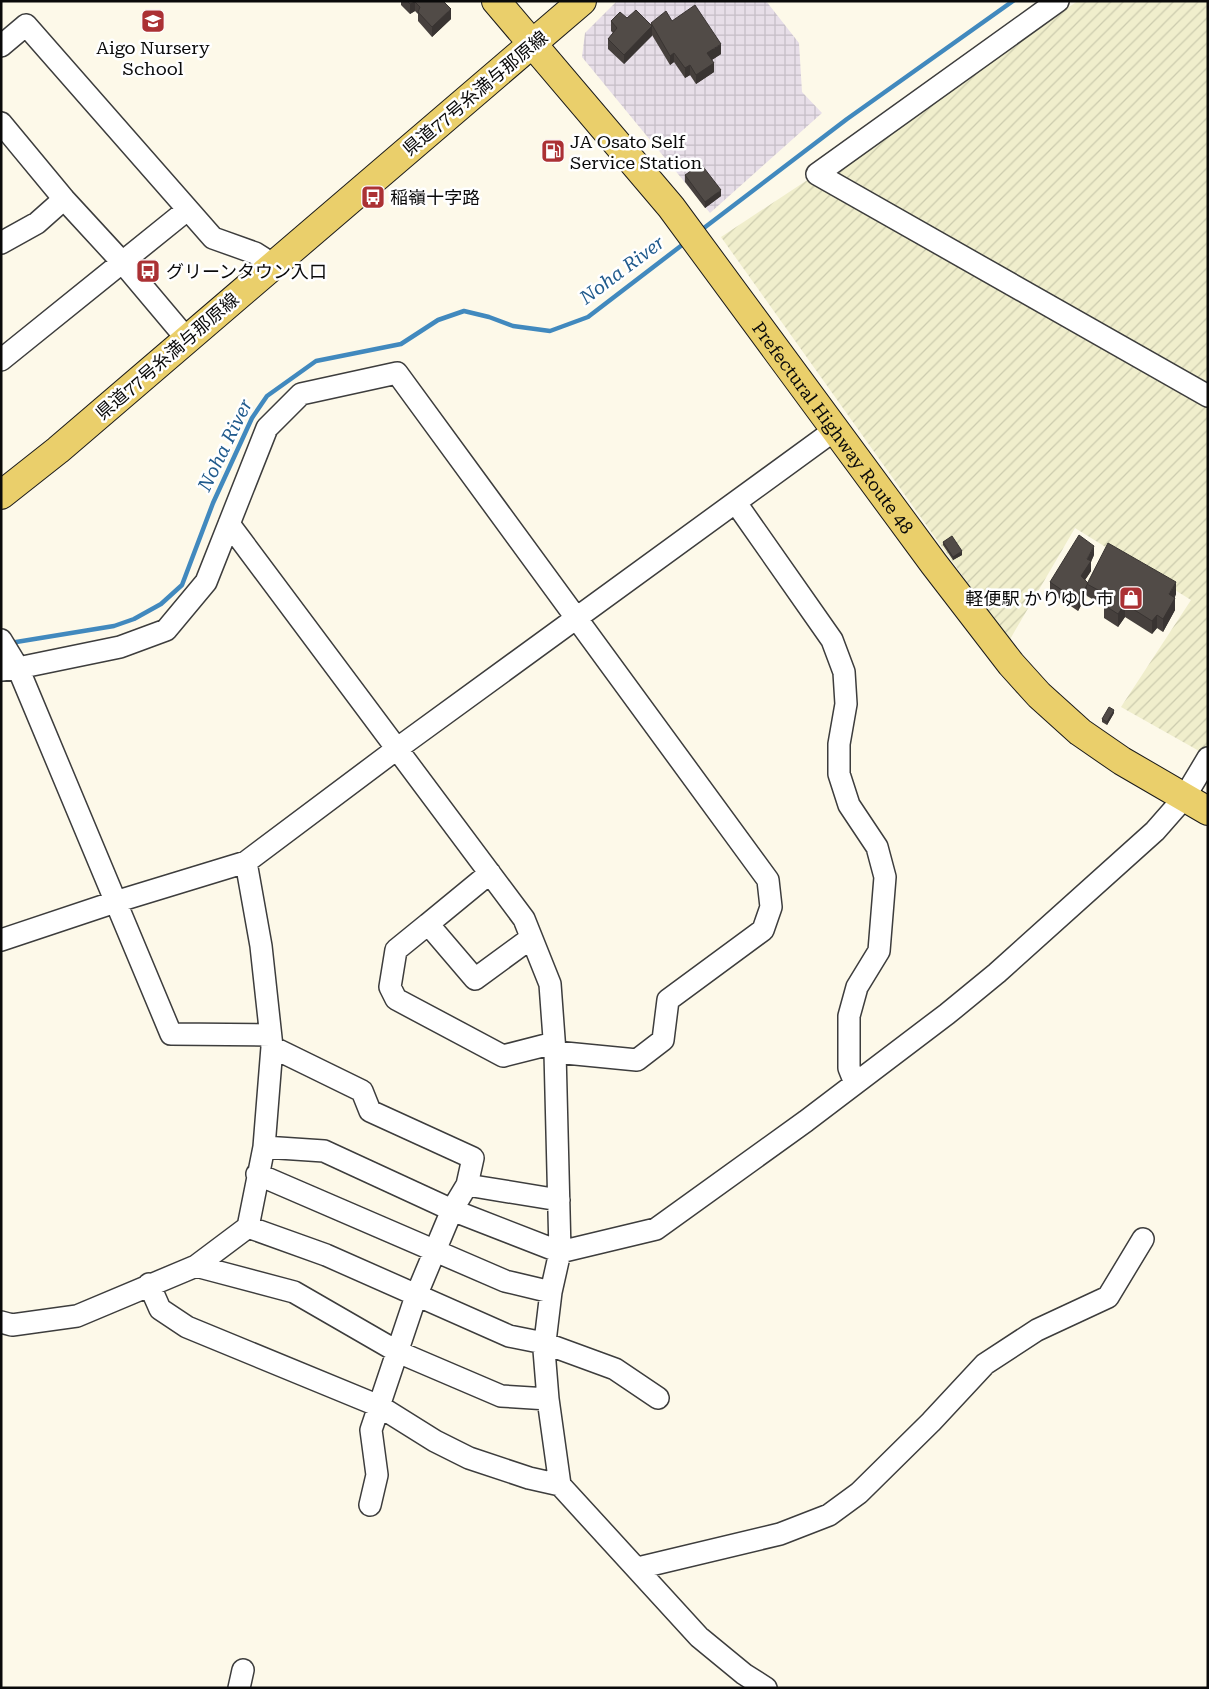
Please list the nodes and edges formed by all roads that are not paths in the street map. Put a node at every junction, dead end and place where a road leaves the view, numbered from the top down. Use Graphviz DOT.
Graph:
graph roads {
  1 [pos="496,1"];
  2 [pos="1058,1"];
  3 [pos="579,2"];
  4 [pos="533,44"];
  5 [pos="1,46"];
  6 [pos="1,122"];
  7 [pos="8,143"];
  8 [pos="64,199"];
  9 [pos="187,210"];
  10 [pos="1,243"];
  11 [pos="122,262"];
  12 [pos="274,265"];
  13 [pos="186,338"];
  14 [pos="1,360"];
  15 [pos="1208,396"];
  16 [pos="836,429"];
  17 [pos="1,495"];
  18 [pos="736,502"];
  19 [pos="229,524"];
  20 [pos="576,620"];
  21 [pos="1,640"];
  22 [pos="10,669"];
  23 [pos="398,748"];
  24 [pos="1208,758"];
  25 [pos="1184,798"];
  26 [pos="1208,811"];
  27 [pos="246,862"];
  28 [pos="490,873"];
  29 [pos="115,902"];
  30 [pos="428,924"];
  31 [pos="531,938"];
  32 [pos="1,940"];
  33 [pos="271,1041"];
  34 [pos="555,1048"];
  35 [pos="855,1083"];
  36 [pos="264,1147"];
  37 [pos="257,1174"];
  38 [pos="467,1186"];
  39 [pos="559,1200"];
  40 [pos="452,1210"];
  41 [pos="248,1226"];
  42 [pos="1143,1239"];
  43 [pos="436,1251"];
  44 [pos="560,1252"];
  45 [pos="196,1266"];
  46 [pos="149,1284"];
  47 [pos="551,1292"];
  48 [pos="416,1296"];
  49 [pos="1,1322"];
  50 [pos="544,1343"];
  51 [pos="398,1352"];
  52 [pos="658,1398"];
  53 [pos="548,1399"];
  54 [pos="379,1406"];
  55 [pos="560,1485"];
  56 [pos="370,1505"];
  57 [pos="638,1568"];
  58 [pos="766,1688"];
  1 -- 4 [label="main road, Prefectural Highway Route 48"];
  2 -- 15 [label="street"];
  3 -- 4 [label="main road, 県道77号糸満与那原線"];
  4 -- 12 [label="main road, 県道77号糸満与那原線"];
  4 -- 16 [label="main road, Prefectural Highway Route 48"];
  5 -- 9 [label="street"];
  6 -- 7 [label="street"];
  7 -- 8 [label="street"];
  8 -- 10 [label="street"];
  8 -- 11 [label="street"];
  9 -- 11 [label="street"];
  9 -- 12 [label="street"];
  11 -- 13 [label="street"];
  11 -- 14 [label="street"];
  12 -- 13 [label="main road, 県道77号糸満与那原線"];
  13 -- 17 [label="main road, 県道77号糸満与那原線"];
  16 -- 18 [label="street"];
  16 -- 25 [label="main road, Prefectural Highway Route 48"];
  18 -- 20 [label="street"];
  18 -- 35 [label="street"];
  19 -- 20 [label="street"];
  19 -- 22 [label="street"];
  19 -- 23 [label="street"];
  20 -- 23 [label="street"];
  20 -- 34 [label="street"];
  21 -- 22 [label="street"];
  22 -- 29 [label="street"];
  23 -- 27 [label="street"];
  23 -- 28 [label="street"];
  24 -- 25 [label="street"];
  25 -- 26 [label="main road, Prefectural Highway Route 48"];
  25 -- 35 [label="street"];
  27 -- 29 [label="street"];
  27 -- 33 [label="street"];
  28 -- 30 [label="street"];
  28 -- 31 [label="street"];
  29 -- 32 [label="street"];
  29 -- 33 [label="street"];
  30 -- 31 [label="street"];
  30 -- 34 [label="street"];
  31 -- 34 [label="street"];
  33 -- 36 [label="street"];
  33 -- 38 [label="street"];
  34 -- 39 [label="street"];
  35 -- 44 [label="street"];
  36 -- 37 [label="street"];
  36 -- 40 [label="street"];
  37 -- 41 [label="street"];
  37 -- 43 [label="street"];
  38 -- 39 [label="street"];
  38 -- 40 [label="street"];
  39 -- 44 [label="street"];
  40 -- 43 [label="street"];
  40 -- 44 [label="street"];
  41 -- 45 [label="street"];
  41 -- 48 [label="street"];
  42 -- 57 [label="street"];
  43 -- 47 [label="street"];
  43 -- 48 [label="street"];
  44 -- 47 [label="street"];
  45 -- 46 [label="street"];
  45 -- 51 [label="street"];
  46 -- 49 [label="street"];
  46 -- 54 [label="street"];
  47 -- 50 [label="street"];
  48 -- 50 [label="street"];
  48 -- 51 [label="street"];
  50 -- 52 [label="street"];
  50 -- 53 [label="street"];
  51 -- 53 [label="street"];
  51 -- 54 [label="street"];
  53 -- 55 [label="street"];
  54 -- 55 [label="street"];
  54 -- 56 [label="street"];
  55 -- 57 [label="street"];
  57 -- 58 [label="street"];
}
